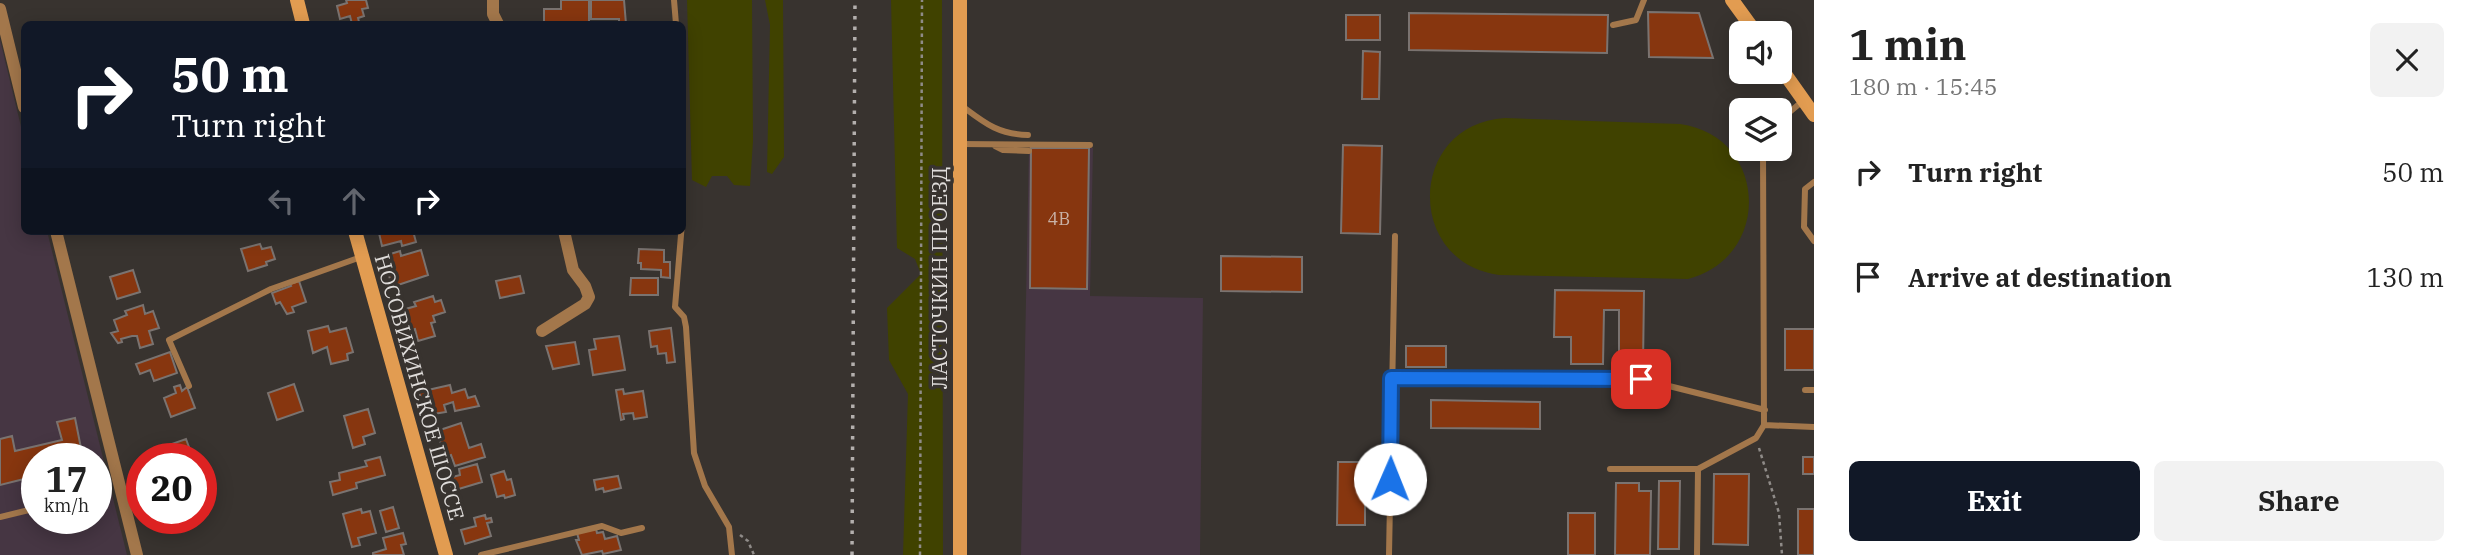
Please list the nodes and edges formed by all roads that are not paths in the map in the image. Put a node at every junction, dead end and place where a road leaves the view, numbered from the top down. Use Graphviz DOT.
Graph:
graph roads {
  1 [pos="297,0"];
  2 [pos="492,0"];
  3 [pos="674,0"];
  4 [pos="960,0"];
  5 [pos="1644,0"];
  6 [pos="1732,0"];
  7 [pos="0,9"];
  8 [pos="302,21"];
  9 [pos="496,21"];
  10 [pos="676,21"];
  11 [pos="1747,21"];
  12 [pos="1614,25"];
  13 [pos="1792,84"];
  14 [pos="21,95"];
  15 [pos="1804,100"];
  16 [pos="960,105"];
  17 [pos="1792,110"];
  18 [pos="1814,115"];
  19 [pos="1028,135"];
  20 [pos="960,144"];
  21 [pos="990,144"];
  22 [pos="1090,145"];
  23 [pos="1029,152"];
  24 [pos="1763,161"];
  25 [pos="1814,182"];
  26 [pos="57,235"];
  27 [pos="356,235"];
  28 [pos="565,235"];
  29 [pos="681,235"];
  30 [pos="1395,236"];
  31 [pos="1814,241"];
  32 [pos="361,257"];
  33 [pos="542,331"];
  34 [pos="1391,378"];
  35 [pos="189,386"];
  36 [pos="1805,390"];
  37 [pos="1814,390"];
  38 [pos="1765,410"];
  39 [pos="1764,425"];
  40 [pos="1814,427"];
  41 [pos="1610,469"];
  42 [pos="1698,469"];
  43 [pos="21,512"];
  44 [pos="0,517"];
  45 [pos="642,528"];
  46 [pos="137,555"];
  47 [pos="446,555"];
  48 [pos="481,555"];
  49 [pos="732,555"];
  50 [pos="960,555"];
  51 [pos="1389,555"];
  52 [pos="1697,555"];
  1 -- 8 [label="street"];
  2 -- 9 [label="street"];
  3 -- 10 [label="lane"];
  4 -- 16 [label="street, ЛАСТОЧКИН ПРОЕЗД"];
  5 -- 12 [label="lane"];
  6 -- 11 [label="street"];
  7 -- 14 [label="street"];
  13 -- 15 [label="street"];
  15 -- 17 [label="lane"];
  15 -- 18 [label="street"];
  16 -- 19 [label="lane"];
  16 -- 20 [label="street, ЛАСТОЧКИН ПРОЕЗД"];
  20 -- 21 [label="lane"];
  20 -- 50 [label="street, ЛАСТОЧКИН ПРОЕЗД"];
  21 -- 22 [label="lane"];
  21 -- 23 [label="lane"];
  24 -- 38 [label="lane"];
  25 -- 31 [label="lane"];
  26 -- 46 [label="street"];
  27 -- 32 [label="street, НОСОВИХИНСКОЕ ШОССЕ"];
  28 -- 33 [label="street"];
  29 -- 49 [label="lane"];
  30 -- 34 [label="lane"];
  32 -- 35 [label="lane"];
  32 -- 47 [label="street, НОСОВИХИНСКОЕ ШОССЕ"];
  34 -- 38 [label="lane"];
  34 -- 51 [label="lane"];
  36 -- 37 [label="lane"];
  38 -- 39 [label="lane"];
  39 -- 40 [label="lane"];
  39 -- 42 [label="lane"];
  41 -- 42 [label="lane"];
  42 -- 52 [label="lane"];
  43 -- 44 [label="lane"];
  45 -- 48 [label="lane"];
}
